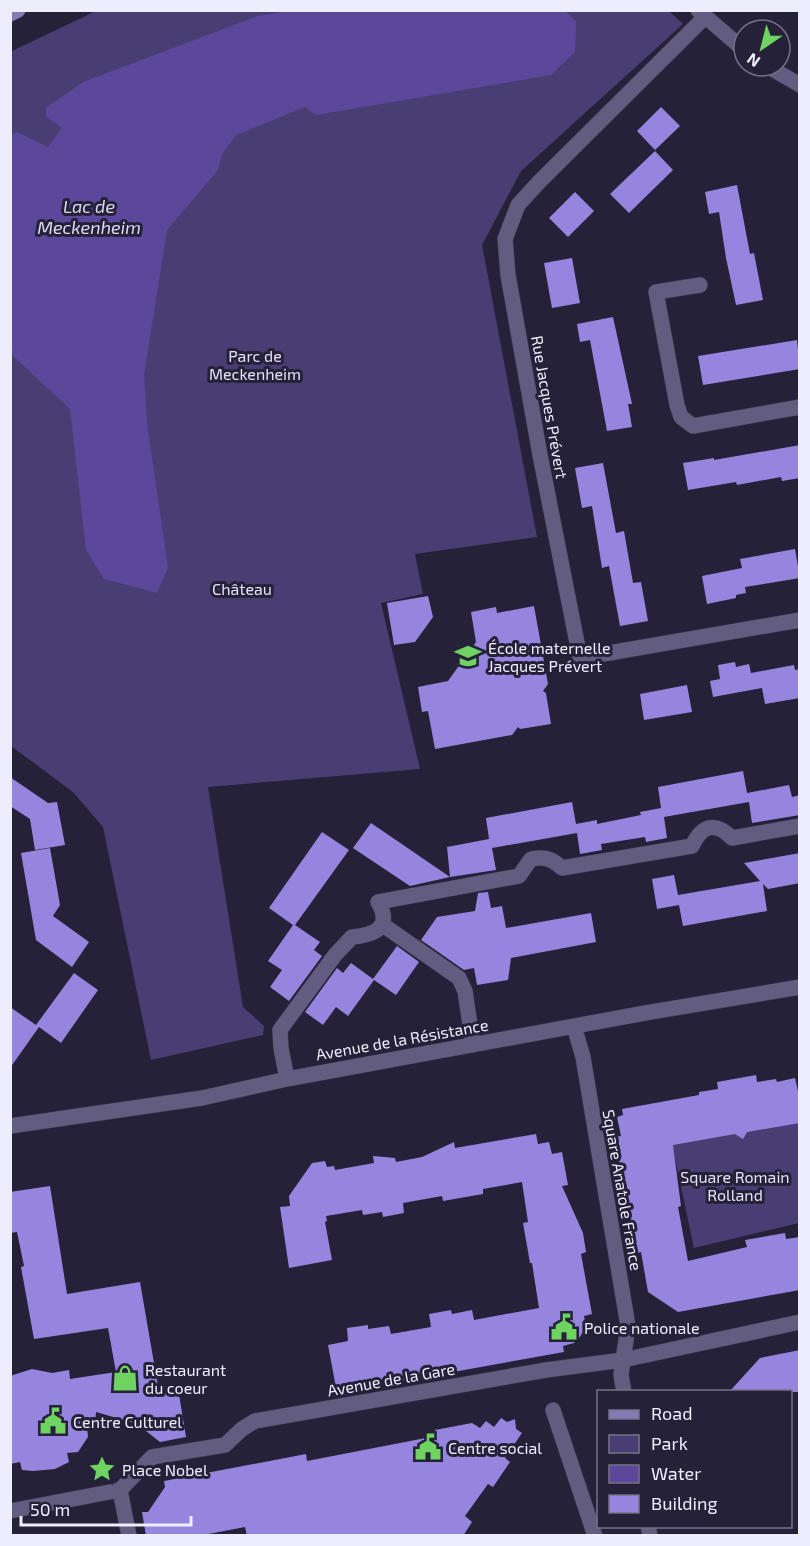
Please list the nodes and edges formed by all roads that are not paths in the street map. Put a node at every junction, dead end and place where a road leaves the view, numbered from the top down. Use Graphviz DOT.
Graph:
graph roads {
  1 [pos="18,10"];
  2 [pos="701,13"];
  3 [pos="10,14"];
  4 [pos="732,40"];
  5 [pos="700,285"];
  6 [pos="800,407"];
  7 [pos="800,620"];
  8 [pos="800,826"];
  9 [pos="383,925"];
  10 [pos="800,987"];
  11 [pos="574,1026"];
  12 [pos="473,1045"];
  13 [pos="287,1079"];
  14 [pos="10,1126"];
  15 [pos="800,1322"];
  16 [pos="623,1360"];
  17 [pos="624,1390"];
  18 [pos="553,1410"];
  19 [pos="120,1490"];
  20 [pos="10,1511"];
  21 [pos="129,1536"];
  22 [pos="595,1536"];
  1 -- 3 [label="main road"];
  2 -- 4 [label="street"];
  2 -- 7 [label="street, Rue Jacques Prévert"];
  5 -- 6 [label="street"];
  8 -- 9 [label="street"];
  9 -- 12 [label="street"];
  9 -- 13 [label="street"];
  10 -- 11 [label="street, Avenue de la Résistance"];
  11 -- 12 [label="street, Avenue de la Résistance"];
  11 -- 16 [label="street, Square Anatole France"];
  12 -- 13 [label="street, Avenue de la Résistance"];
  13 -- 14 [label="street, Avenue de la Résistance"];
  15 -- 16 [label="street, Avenue de la Gare"];
  16 -- 17 [label="street, Square Anatole France"];
  16 -- 19 [label="street, Avenue de la Gare"];
  18 -- 22 [label="street"];
  19 -- 20 [label="street"];
  19 -- 21 [label="street"];
}
